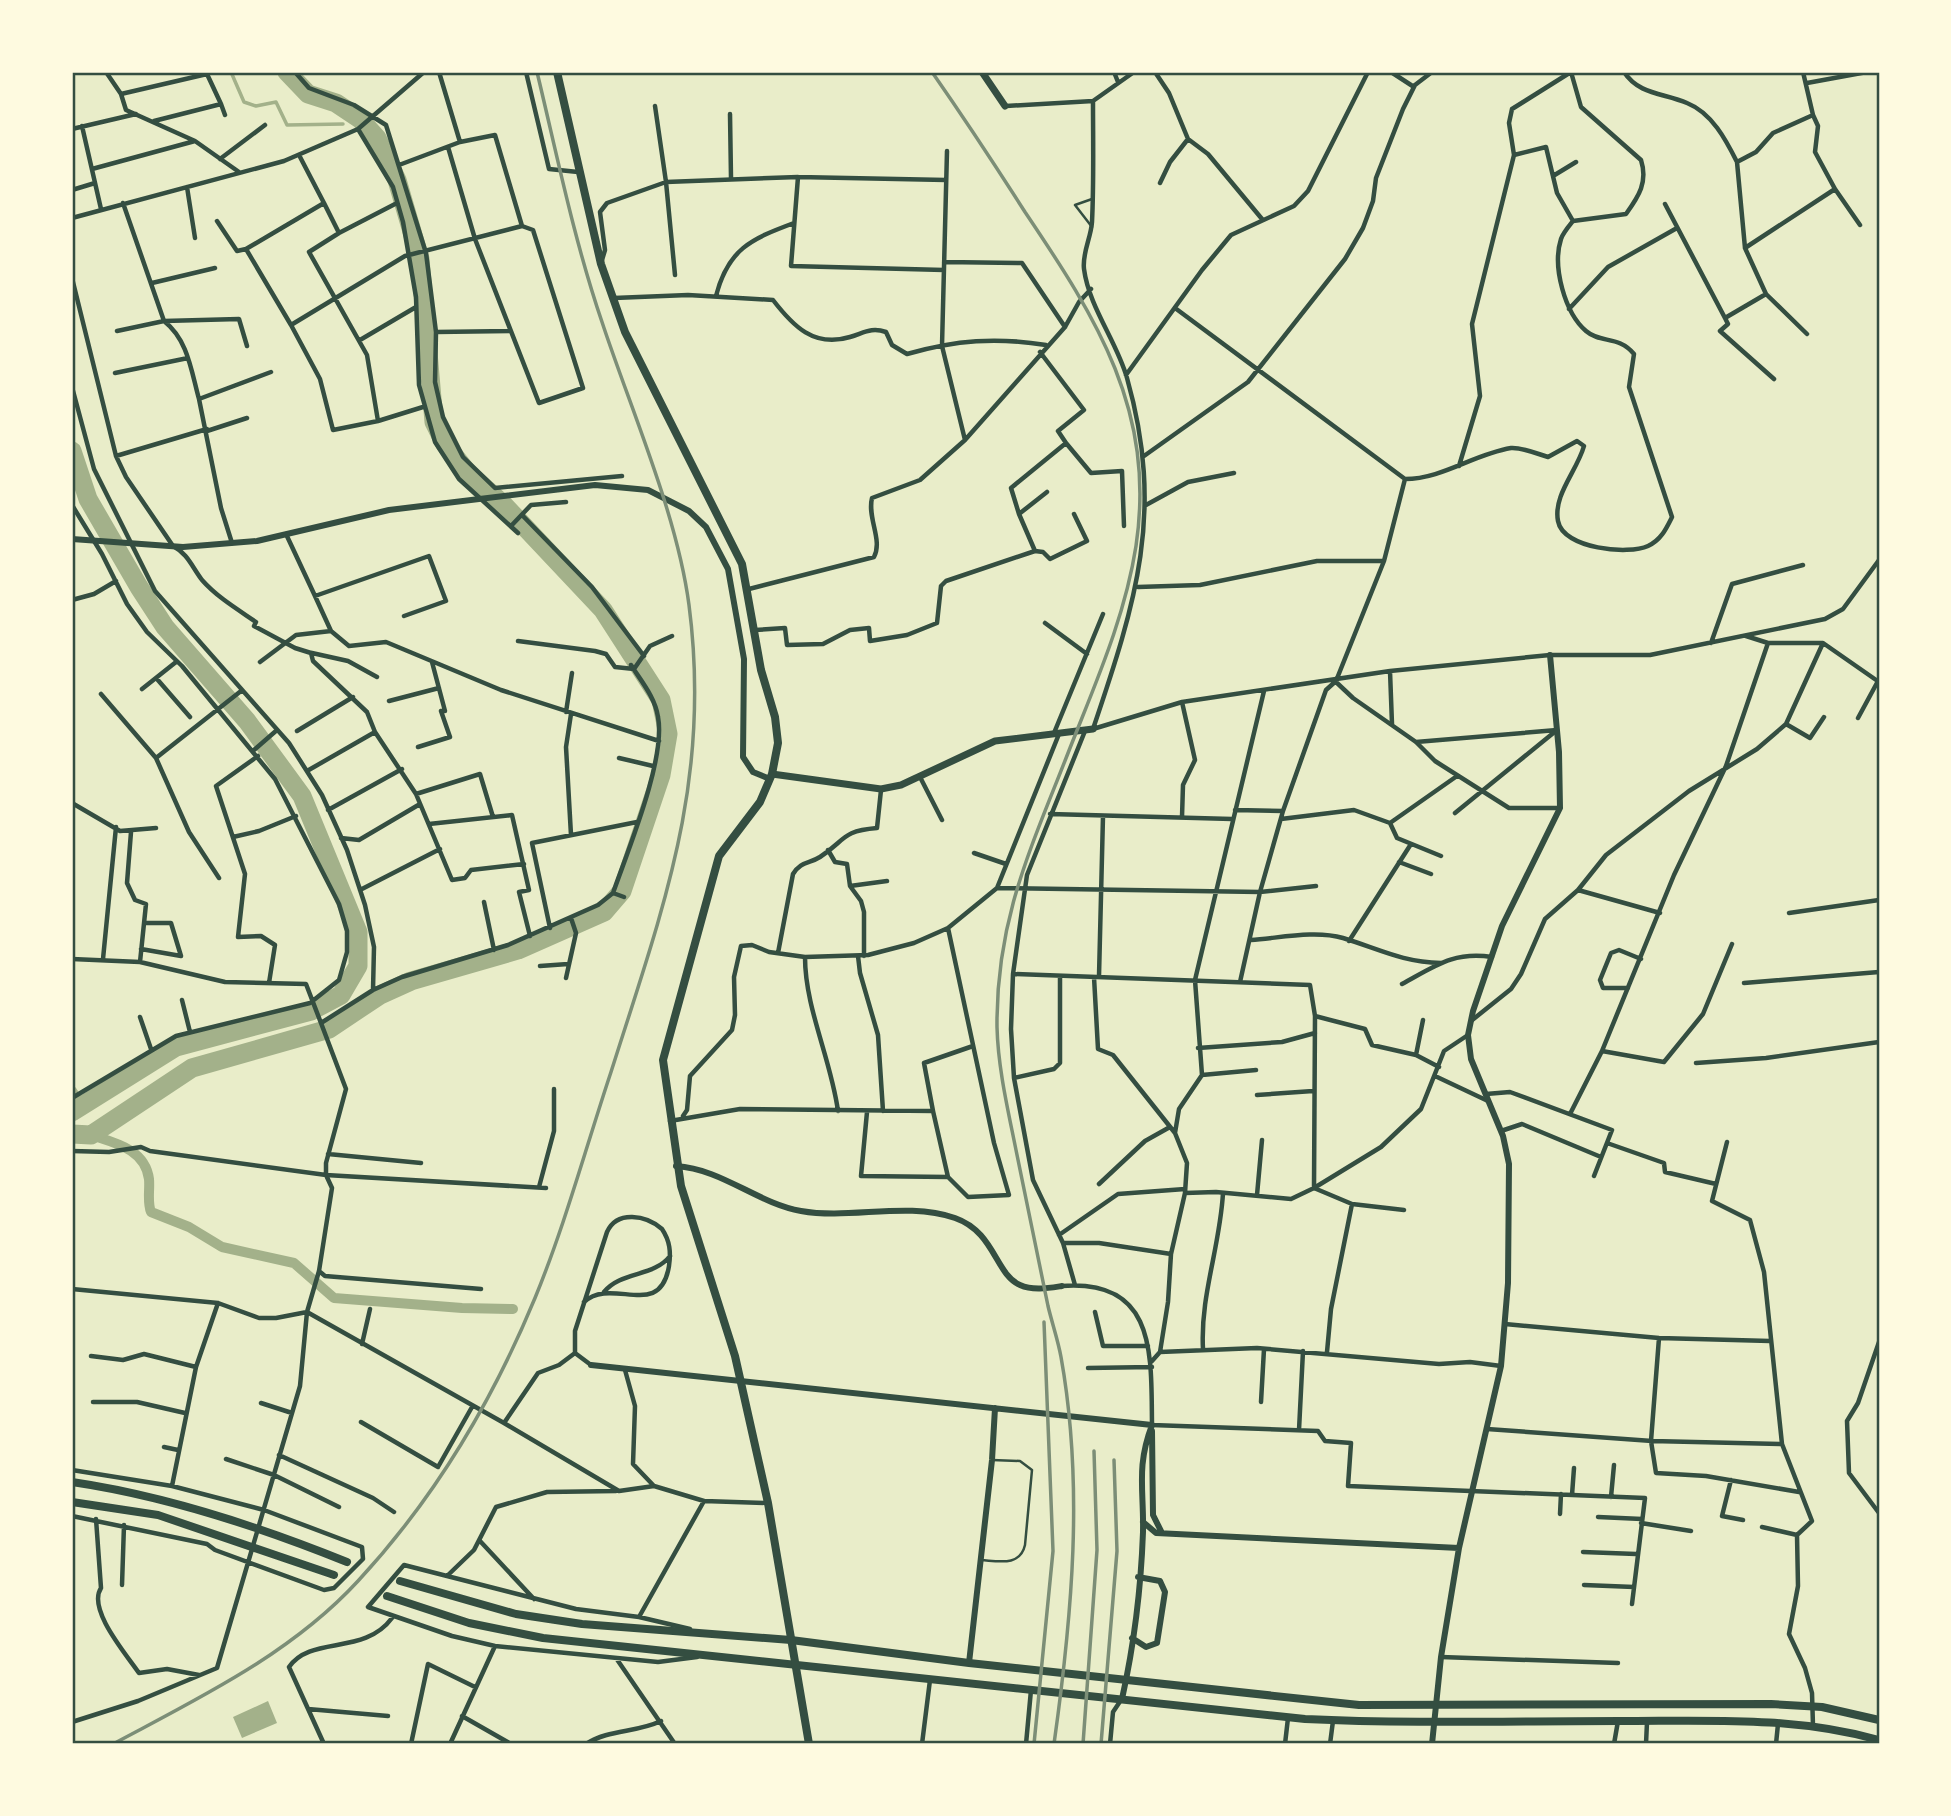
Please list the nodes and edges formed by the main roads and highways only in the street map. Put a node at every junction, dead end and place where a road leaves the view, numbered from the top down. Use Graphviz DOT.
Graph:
graph roads {
  1 [pos="557,72"];
  2 [pos="982,72"];
  3 [pos="1005,106"];
  4 [pos="1089,729"];
  5 [pos="771,777"];
  6 [pos="72,1482"];
  7 [pos="72,1502"];
  8 [pos="347,1562"];
  9 [pos="334,1575"];
  10 [pos="400,1581"];
  11 [pos="387,1596"];
  12 [pos="791,1640"];
  13 [pos="794,1664"];
  14 [pos="1879,1720"];
  15 [pos="1879,1740"];
  16 [pos="808,1744"];
  1 -- 5 [label="main road"];
  2 -- 3 [label="main road"];
  4 -- 5 [label="main road"];
  5 -- 12 [label="main road"];
  6 -- 8 [label="main road"];
  7 -- 9 [label="main road"];
  10 -- 12 [label="main road"];
  11 -- 13 [label="main road"];
  12 -- 13 [label="main road"];
  12 -- 14 [label="main road"];
  13 -- 15 [label="main road"];
  13 -- 16 [label="main road"];
}
